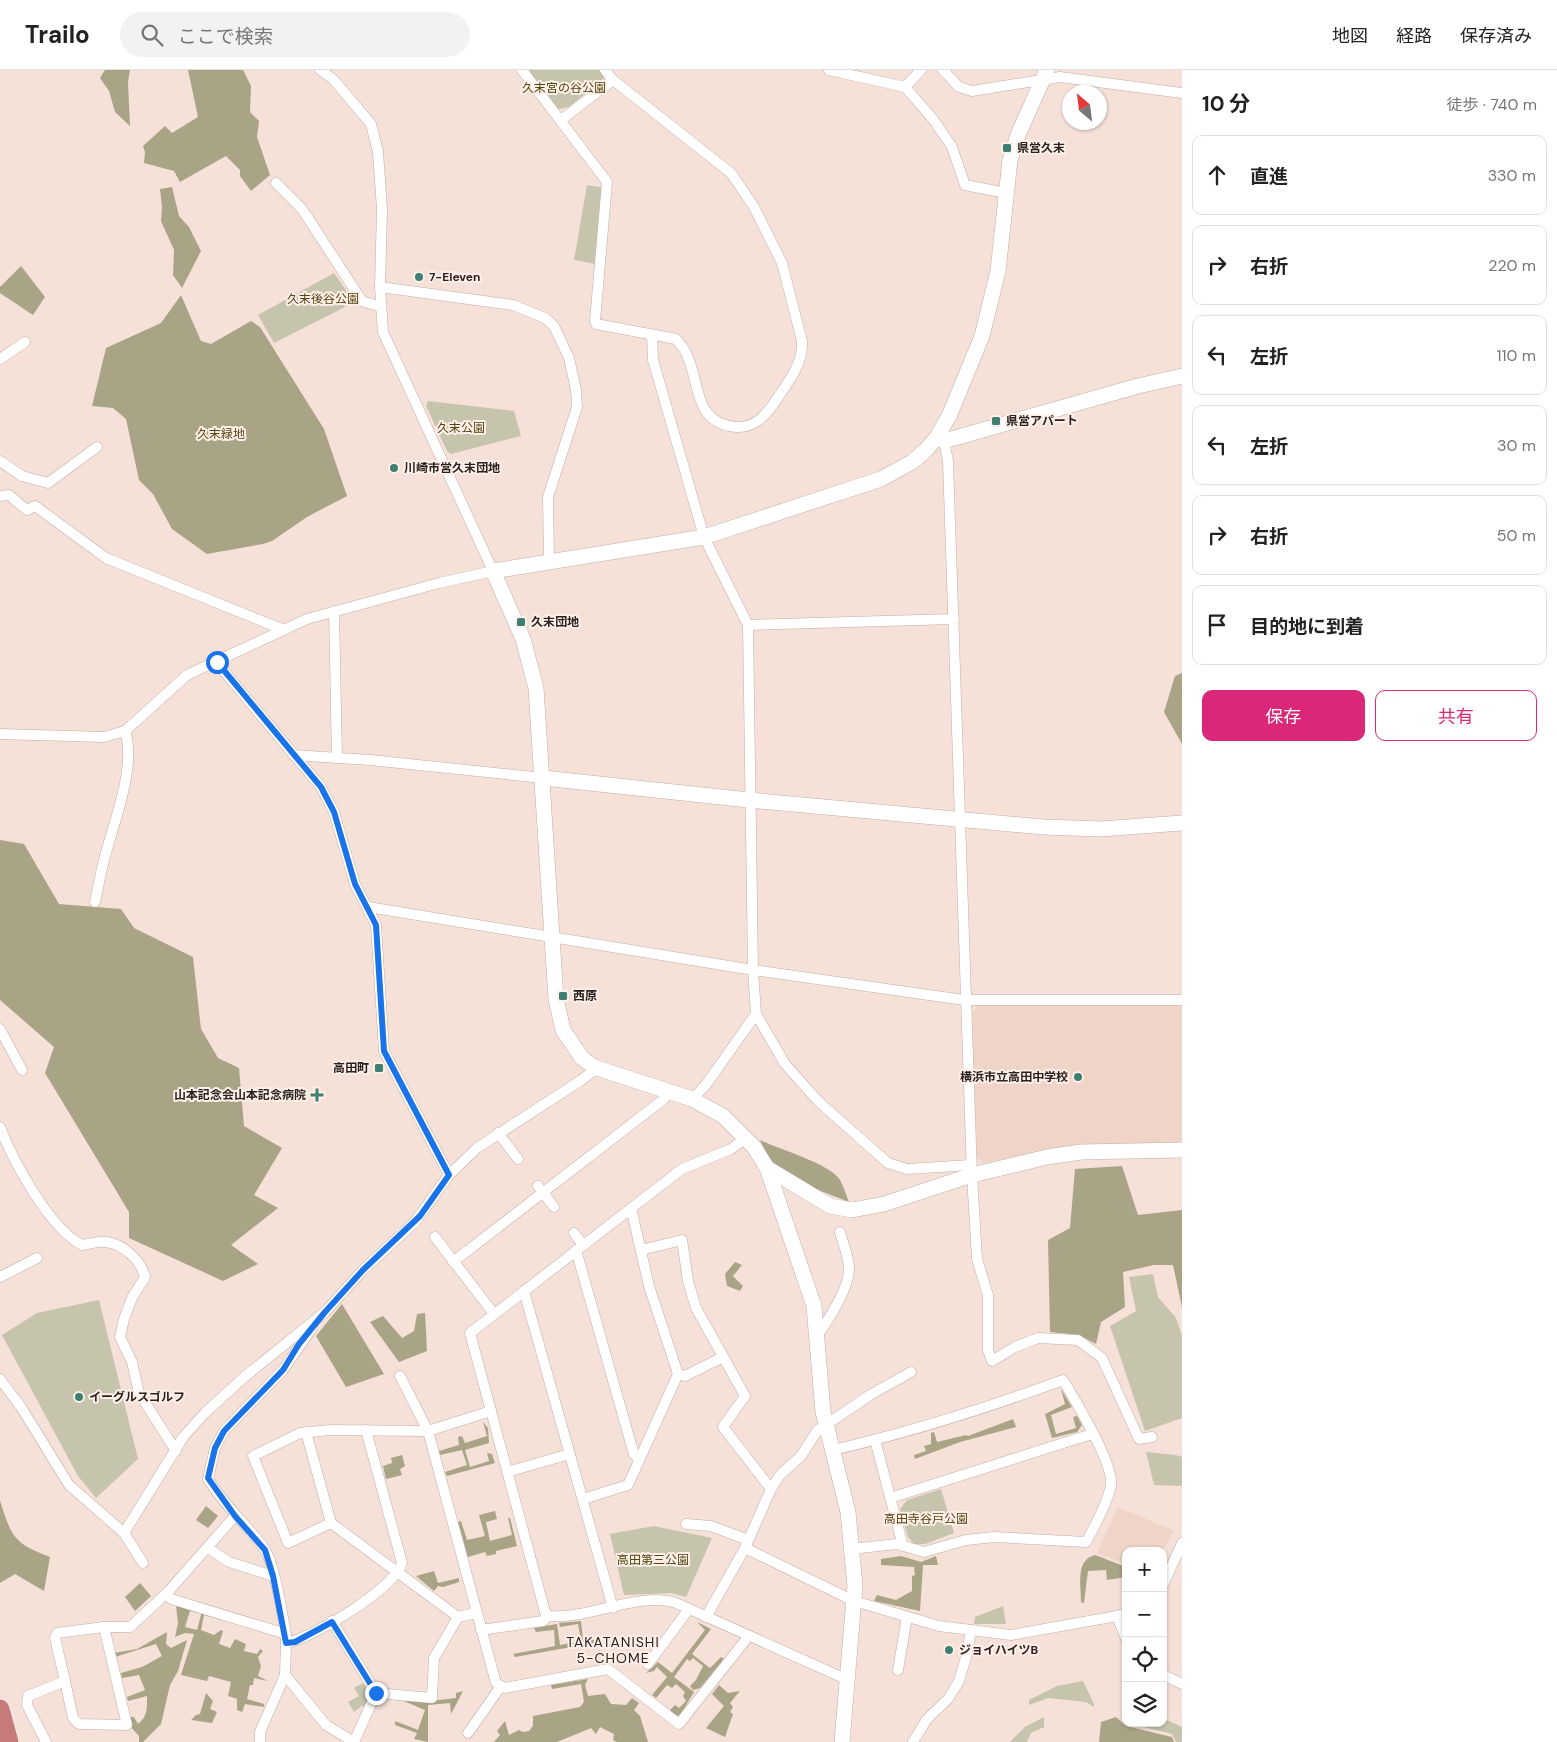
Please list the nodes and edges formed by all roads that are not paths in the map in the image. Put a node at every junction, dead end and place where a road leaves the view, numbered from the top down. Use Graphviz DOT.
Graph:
graph roads {
  1 [pos="320,70"];
  2 [pos="522,70"];
  3 [pos="605,70"];
  4 [pos="829,70"];
  5 [pos="921,70"];
  6 [pos="943,70"];
  7 [pos="1045,74"];
  8 [pos="613,80"];
  9 [pos="905,87"];
  10 [pos="1182,93"];
  11 [pos="561,120"];
  12 [pos="276,183"];
  13 [pos="1006,193"];
  14 [pos="380,288"];
  15 [pos="381,307"];
  16 [pos="652,334"];
  17 [pos="25,342"];
  18 [pos="0,360"];
  19 [pos="1182,376"];
  20 [pos="941,439"];
  21 [pos="97,447"];
  22 [pos="0,461"];
  23 [pos="0,496"];
  24 [pos="704,537"];
  25 [pos="549,562"];
  26 [pos="493,571"];
  27 [pos="334,611"];
  28 [pos="954,619"];
  29 [pos="748,625"];
  30 [pos="284,630"];
  31 [pos="217,662"];
  32 [pos="125,732"];
  33 [pos="0,734"];
  34 [pos="293,755"];
  35 [pos="337,758"];
  36 [pos="543,778"];
  37 [pos="749,800"];
  38 [pos="961,820"];
  39 [pos="1182,824"];
  40 [pos="95,902"];
  41 [pos="368,907"];
  42 [pos="552,937"];
  43 [pos="752,970"];
  44 [pos="964,1000"];
  45 [pos="1182,1000"];
  46 [pos="756,1014"];
  47 [pos="1,1032"];
  48 [pos="594,1067"];
  49 [pos="22,1070"];
  50 [pos="668,1091"];
  51 [pos="692,1099"];
  52 [pos="0,1127"];
  53 [pos="498,1133"];
  54 [pos="746,1138"];
  55 [pos="1182,1150"];
  56 [pos="518,1159"];
  57 [pos="767,1168"];
  58 [pos="971,1170"];
  59 [pos="449,1175"];
  60 [pos="541,1189"];
  61 [pos="554,1207"];
  62 [pos="631,1208"];
  63 [pos="840,1232"];
  64 [pos="574,1233"];
  65 [pos="435,1237"];
  66 [pos="580,1247"];
  67 [pos="641,1250"];
  68 [pos="36,1258"];
  69 [pos="453,1262"];
  70 [pos="0,1277"];
  71 [pos="524,1291"];
  72 [pos="325,1312"];
  73 [pos="494,1314"];
  74 [pos="818,1335"];
  75 [pos="723,1357"];
  76 [pos="911,1372"];
  77 [pos="678,1374"];
  78 [pos="400,1376"];
  79 [pos="0,1380"];
  80 [pos="491,1411"];
  81 [pos="826,1425"];
  82 [pos="366,1430"];
  83 [pos="428,1431"];
  84 [pos="306,1432"];
  85 [pos="1092,1434"];
  86 [pos="1152,1437"];
  87 [pos="875,1440"];
  88 [pos="833,1450"];
  89 [pos="176,1451"];
  90 [pos="570,1454"];
  91 [pos="639,1458"];
  92 [pos="507,1472"];
  93 [pos="771,1489"];
  94 [pos="890,1498"];
  95 [pos="583,1499"];
  96 [pos="235,1516"];
  97 [pos="331,1523"];
  98 [pos="686,1524"];
  99 [pos="124,1533"];
  100 [pos="747,1544"];
  101 [pos="903,1546"];
  102 [pos="208,1548"];
  103 [pos="851,1549"];
  104 [pos="1181,1550"];
  105 [pos="143,1563"];
  106 [pos="399,1573"];
  107 [pos="273,1576"];
  108 [pos="1167,1577"];
  109 [pos="167,1593"];
  110 [pos="854,1601"];
  111 [pos="613,1608"];
  112 [pos="690,1609"];
  113 [pos="476,1613"];
  114 [pos="1121,1615"];
  115 [pos="548,1616"];
  116 [pos="458,1617"];
  117 [pos="706,1617"];
  118 [pos="907,1617"];
  119 [pos="332,1622"];
  120 [pos="104,1627"];
  121 [pos="481,1630"];
  122 [pos="971,1630"];
  123 [pos="748,1637"];
  124 [pos="1126,1637"];
  125 [pos="286,1639"];
  126 [pos="648,1664"];
  127 [pos="898,1670"];
  128 [pos="285,1675"];
  129 [pos="1167,1677"];
  130 [pos="848,1680"];
  131 [pos="65,1681"];
  132 [pos="1182,1684"];
  133 [pos="501,1686"];
  134 [pos="376,1693"];
  135 [pos="0,1709"];
  136 [pos="468,1733"];
  137 [pos="8,1742"];
  138 [pos="46,1742"];
  139 [pos="260,1742"];
  140 [pos="354,1742"];
  141 [pos="842,1742"];
  142 [pos="913,1742"];
  1 -- 14 [label="street"];
  2 -- 11 [label="street"];
  3 -- 8 [label="street"];
  4 -- 9 [label="street"];
  5 -- 9 [label="street"];
  6 -- 7 [label="street"];
  7 -- 10 [label="street"];
  7 -- 13 [label="street"];
  8 -- 11 [label="street"];
  8 -- 16 [label="street"];
  9 -- 13 [label="street"];
  11 -- 16 [label="street"];
  12 -- 15 [label="street"];
  13 -- 20 [label="street"];
  14 -- 15 [label="street"];
  14 -- 25 [label="street"];
  15 -- 26 [label="street"];
  16 -- 24 [label="street"];
  17 -- 18 [label="street"];
  19 -- 20 [label="street"];
  20 -- 24 [label="street"];
  20 -- 28 [label="street"];
  21 -- 22 [label="street"];
  23 -- 30 [label="street"];
  24 -- 25 [label="street"];
  24 -- 29 [label="street"];
  25 -- 26 [label="street"];
  26 -- 27 [label="street"];
  26 -- 36 [label="street"];
  27 -- 30 [label="street"];
  27 -- 35 [label="street"];
  28 -- 29 [label="street"];
  28 -- 38 [label="street"];
  29 -- 37 [label="street"];
  30 -- 31 [label="street"];
  31 -- 32 [label="street"];
  31 -- 34 [label="street"];
  32 -- 33 [label="street"];
  32 -- 40 [label="street"];
  34 -- 35 [label="street"];
  34 -- 41 [label="street"];
  35 -- 36 [label="street"];
  36 -- 37 [label="street"];
  36 -- 42 [label="street"];
  37 -- 38 [label="street"];
  37 -- 43 [label="street"];
  38 -- 39 [label="street"];
  38 -- 44 [label="street"];
  41 -- 42 [label="street"];
  41 -- 59 [label="street"];
  42 -- 43 [label="street"];
  42 -- 48 [label="street"];
  43 -- 44 [label="street"];
  43 -- 46 [label="street"];
  44 -- 45 [label="street"];
  44 -- 58 [label="street"];
  46 -- 51 [label="street"];
  46 -- 58 [label="street"];
  47 -- 49 [label="street"];
  48 -- 50 [label="street"];
  48 -- 53 [label="street"];
  50 -- 51 [label="street"];
  50 -- 60 [label="street"];
  51 -- 54 [label="street"];
  52 -- 89 [label="street"];
  53 -- 56 [label="street"];
  53 -- 59 [label="street"];
  54 -- 57 [label="street"];
  54 -- 62 [label="street"];
  55 -- 58 [label="street"];
  57 -- 58 [label="street"];
  57 -- 74 [label="street"];
  58 -- 86 [label="street"];
  59 -- 72 [label="street"];
  60 -- 61 [label="street"];
  60 -- 69 [label="street"];
  62 -- 66 [label="street"];
  62 -- 67 [label="street"];
  63 -- 74 [label="street"];
  64 -- 66 [label="street"];
  65 -- 69 [label="street"];
  66 -- 71 [label="street"];
  66 -- 91 [label="street"];
  67 -- 75 [label="street"];
  67 -- 77 [label="street"];
  68 -- 70 [label="street"];
  69 -- 73 [label="street"];
  71 -- 73 [label="street"];
  71 -- 90 [label="street"];
  72 -- 89 [label="street"];
  72 -- 96 [label="street"];
  73 -- 80 [label="street"];
  74 -- 81 [label="street"];
  75 -- 77 [label="street"];
  75 -- 93 [label="street"];
  76 -- 81 [label="street"];
  77 -- 91 [label="street"];
  78 -- 83 [label="street"];
  79 -- 99 [label="street"];
  80 -- 83 [label="street"];
  80 -- 92 [label="street"];
  81 -- 88 [label="street"];
  81 -- 93 [label="street"];
  82 -- 83 [label="street"];
  82 -- 84 [label="street"];
  82 -- 106 [label="street"];
  83 -- 113 [label="street"];
  84 -- 97 [label="street"];
  84 -- 97 [label="street"];
  85 -- 87 [label="street"];
  85 -- 94 [label="street"];
  85 -- 101 [label="street"];
  87 -- 88 [label="street"];
  87 -- 94 [label="street"];
  88 -- 103 [label="street"];
  89 -- 99 [label="street"];
  90 -- 92 [label="street"];
  90 -- 95 [label="street"];
  91 -- 95 [label="street"];
  92 -- 115 [label="street"];
  93 -- 100 [label="street"];
  94 -- 101 [label="street"];
  95 -- 111 [label="street"];
  96 -- 102 [label="street"];
  96 -- 107 [label="street"];
  97 -- 106 [label="street"];
  98 -- 100 [label="street"];
  99 -- 105 [label="street"];
  100 -- 110 [label="street"];
  100 -- 117 [label="street"];
  101 -- 103 [label="street"];
  102 -- 107 [label="street"];
  102 -- 109 [label="street"];
  103 -- 110 [label="street"];
  104 -- 108 [label="street"];
  106 -- 116 [label="street"];
  106 -- 119 [label="street"];
  107 -- 125 [label="street"];
  109 -- 120 [label="street"];
  109 -- 125 [label="street"];
  110 -- 118 [label="street"];
  110 -- 130 [label="street"];
  111 -- 112 [label="street"];
  111 -- 115 [label="street"];
  112 -- 117 [label="street"];
  112 -- 126 [label="street"];
  113 -- 116 [label="street"];
  113 -- 121 [label="street"];
  114 -- 122 [label="street"];
  114 -- 124 [label="street"];
  115 -- 121 [label="street"];
  116 -- 134 [label="street"];
  117 -- 123 [label="street"];
  118 -- 122 [label="street"];
  118 -- 127 [label="street"];
  119 -- 125 [label="street"];
  119 -- 134 [label="street"];
  120 -- 131 [label="street"];
  120 -- 131 [label="street"];
  121 -- 133 [label="street"];
  122 -- 142 [label="street"];
  123 -- 130 [label="street"];
  123 -- 133 [label="street"];
  125 -- 128 [label="street"];
  128 -- 139 [label="street"];
  128 -- 140 [label="street"];
  129 -- 132 [label="street"];
  130 -- 141 [label="street"];
  131 -- 138 [label="street"];
  133 -- 136 [label="street"];
  134 -- 140 [label="street"];
  135 -- 137 [label="highway"];
}
